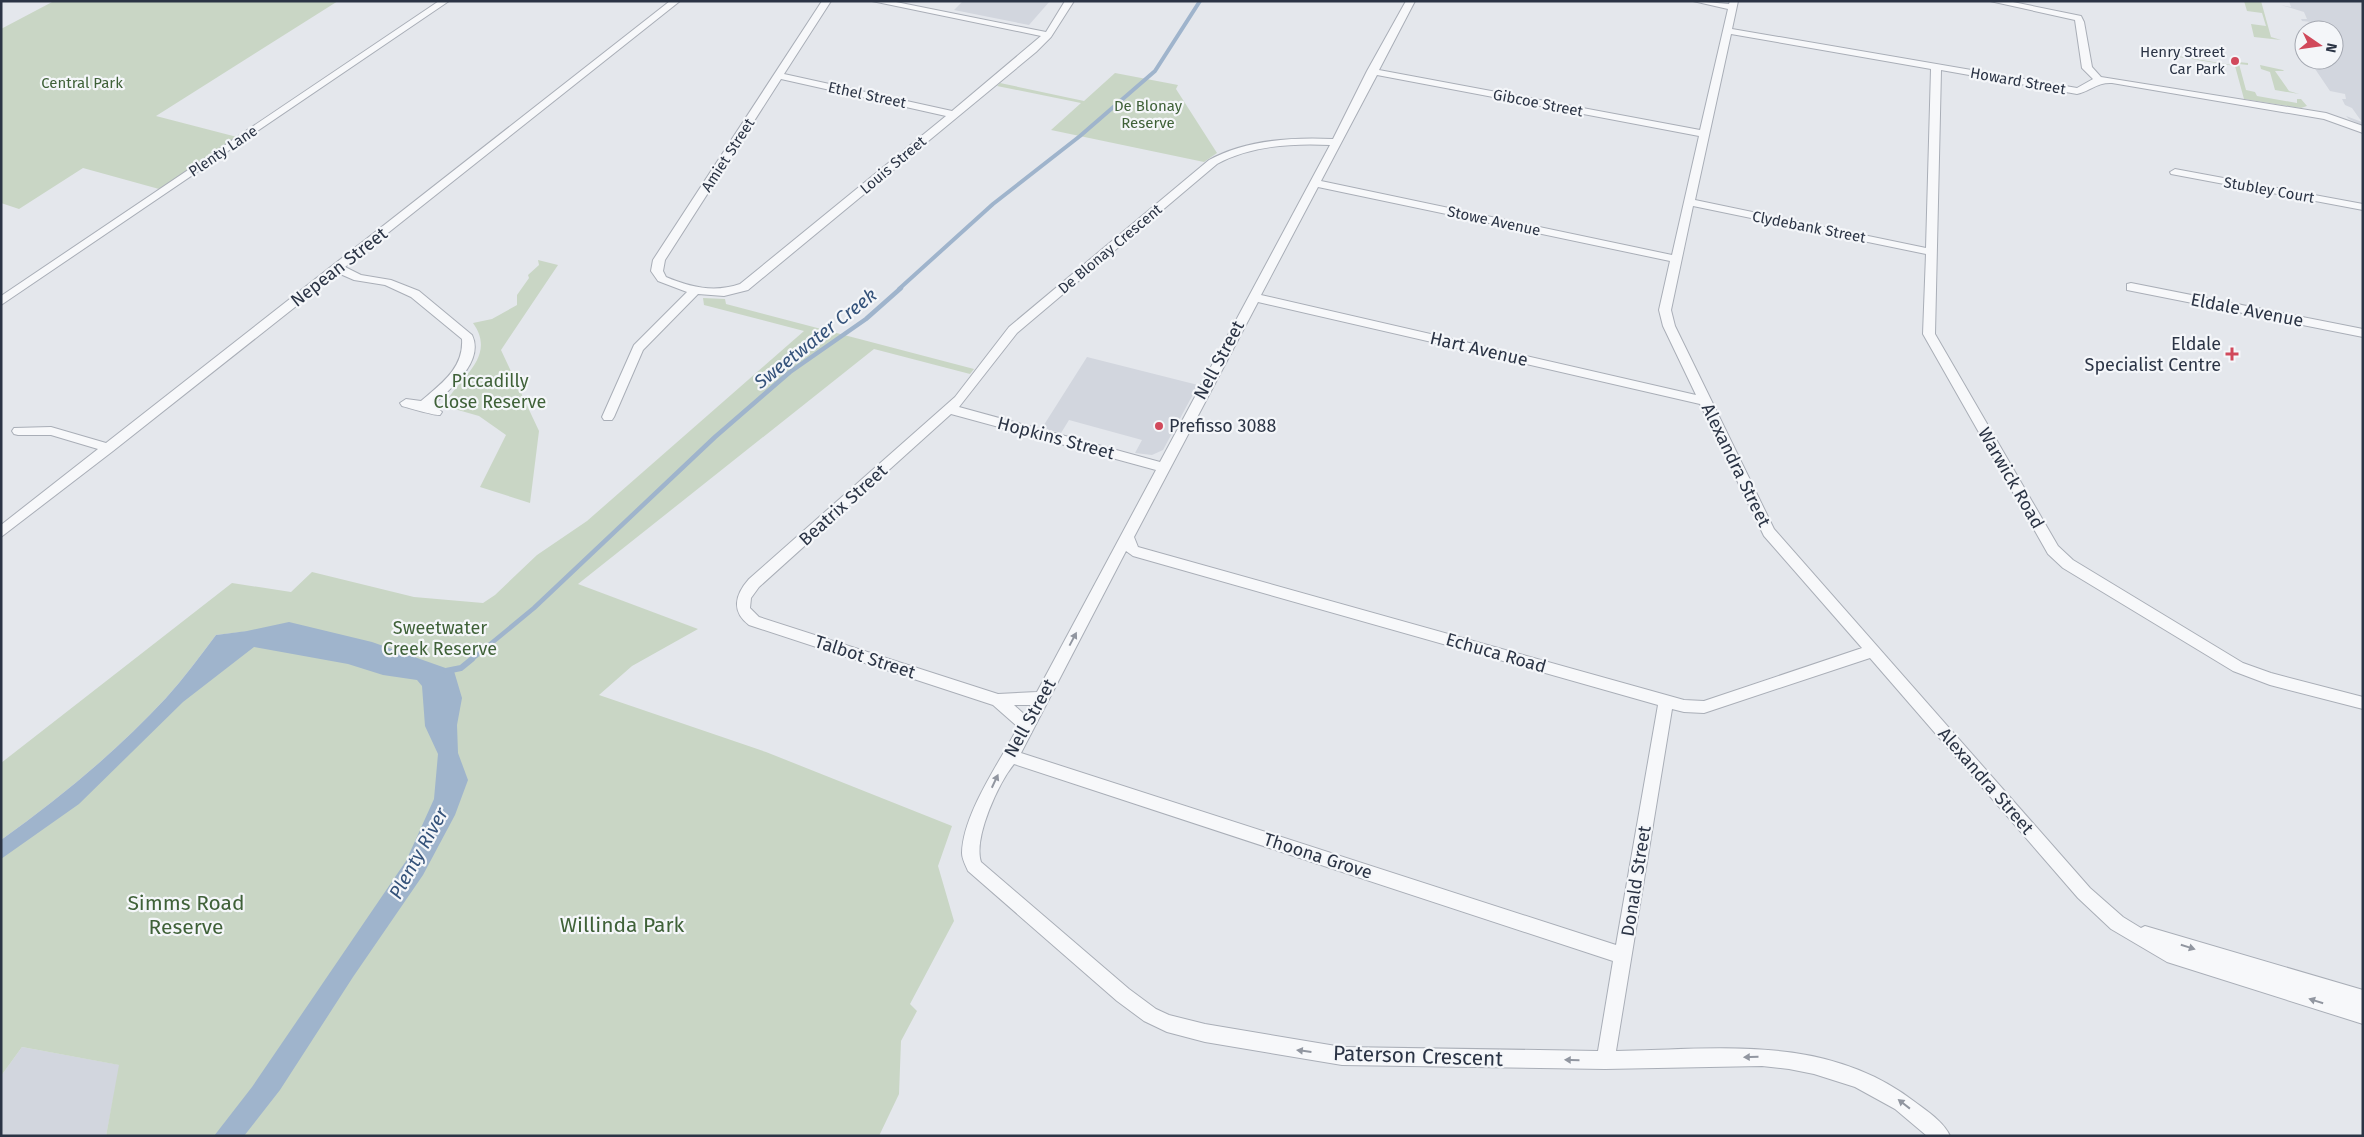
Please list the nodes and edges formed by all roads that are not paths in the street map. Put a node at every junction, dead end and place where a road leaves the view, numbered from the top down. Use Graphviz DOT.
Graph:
graph roads {
  1 [pos="445,1"];
  2 [pos="676,1"];
  3 [pos="827,1"];
  4 [pos="876,1"];
  5 [pos="1070,1"];
  6 [pos="1411,1"];
  7 [pos="1697,1"];
  8 [pos="1994,1"];
  9 [pos="1733,4"];
  10 [pos="1727,31"];
  11 [pos="1048,35"];
  12 [pos="1936,67"];
  13 [pos="1372,71"];
  14 [pos="778,76"];
  15 [pos="2098,79"];
  16 [pos="955,115"];
  17 [pos="2363,130"];
  18 [pos="1704,134"];
  19 [pos="1333,145"];
  20 [pos="2175,172"];
  21 [pos="1313,183"];
  22 [pos="1688,202"];
  23 [pos="2363,207"];
  24 [pos="1930,252"];
  25 [pos="1676,259"];
  26 [pos="337,268"];
  27 [pos="2131,287"];
  28 [pos="696,290"];
  29 [pos="1253,297"];
  30 [pos="1,300"];
  31 [pos="2363,333"];
  32 [pos="1705,401"];
  33 [pos="406,403"];
  34 [pos="424,406"];
  35 [pos="950,409"];
  36 [pos="436,412"];
  37 [pos="608,417"];
  38 [pos="18,431"];
  39 [pos="109,448"];
  40 [pos="1162,467"];
  41 [pos="1,532"];
  42 [pos="1127,538"];
  43 [pos="742,604"];
  44 [pos="1872,651"];
  45 [pos="1041,698"];
  46 [pos="998,700"];
  47 [pos="1666,701"];
  48 [pos="2363,703"];
  49 [pos="1027,726"];
  50 [pos="1012,756"];
  51 [pos="976,826"];
  52 [pos="2125,928"];
  53 [pos="1624,956"];
  54 [pos="2363,999"];
  55 [pos="2363,1015"];
  56 [pos="1606,1060"];
  57 [pos="1941,1136"];
  1 -- 30 [label="street, Plenty Lane"];
  2 -- 26 [label="street, Nepean Street"];
  3 -- 14 [label="street, Amiet Street"];
  4 -- 11 [label="street"];
  5 -- 11 [label="street, Louis Street"];
  6 -- 13 [label="street, Nell Street"];
  7 -- 9 [label="street"];
  8 -- 15 [label="street"];
  9 -- 10 [label="street, Alexandra Street"];
  10 -- 12 [label="street, Howard Street"];
  10 -- 18 [label="street, Alexandra Street"];
  11 -- 16 [label="street, Louis Street"];
  12 -- 15 [label="street, Howard Street"];
  12 -- 24 [label="street, Warwick Road"];
  13 -- 18 [label="street, Gibcoe Street"];
  13 -- 19 [label="street, Nell Street"];
  14 -- 16 [label="street, Ethel Street"];
  14 -- 28 [label="street, Amiet Street"];
  15 -- 17 [label="street"];
  16 -- 28 [label="street, Louis Street"];
  18 -- 22 [label="street, Alexandra Street"];
  19 -- 21 [label="street, Nell Street"];
  19 -- 35 [label="street, De Blonay Crescent"];
  20 -- 23 [label="street, Stubley Court"];
  21 -- 25 [label="street, Stowe Avenue"];
  21 -- 29 [label="street, Nell Street"];
  22 -- 24 [label="street, Clydebank Street"];
  22 -- 25 [label="street, Alexandra Street"];
  24 -- 48 [label="street, Warwick Road"];
  25 -- 32 [label="street, Alexandra Street"];
  26 -- 34 [label="street"];
  26 -- 39 [label="street, Nepean Street"];
  27 -- 31 [label="street, Eldale Avenue"];
  28 -- 37 [label="street"];
  29 -- 32 [label="street, Hart Avenue"];
  29 -- 40 [label="street, Nell Street"];
  32 -- 44 [label="street, Alexandra Street"];
  33 -- 34 [label="street"];
  34 -- 36 [label="street"];
  35 -- 40 [label="street, Hopkins Street"];
  35 -- 43 [label="street, Beatrix Street"];
  38 -- 39 [label="street"];
  39 -- 41 [label="street, Nepean Street"];
  40 -- 42 [label="street, Nell Street"];
  45 -- 42 [label="street, Nell Street, one-way"];
  42 -- 47 [label="street, Echuca Road"];
  43 -- 46 [label="street, Talbot Street"];
  44 -- 47 [label="street, Echuca Road"];
  44 -- 52 [label="street, Alexandra Street"];
  45 -- 46 [label="street, Talbot Street"];
  45 -- 49 [label="street, Nell Street"];
  46 -- 49 [label="street, Talbot Street"];
  47 -- 53 [label="street, Donald Street"];
  49 -- 50 [label="street, Nell Street"];
  51 -- 50 [label="street, Nell Street, one-way"];
  50 -- 53 [label="street, Thoona Grove"];
  56 -- 51 [label="street, Paterson Crescent, one-way"];
  52 -- 54 [label="street, Alexandra Street, one-way"];
  55 -- 52 [label="street, Alexandra Street, one-way"];
  53 -- 56 [label="street, Donald Street"];
  57 -- 56 [label="street, Paterson Crescent, one-way"];
}
